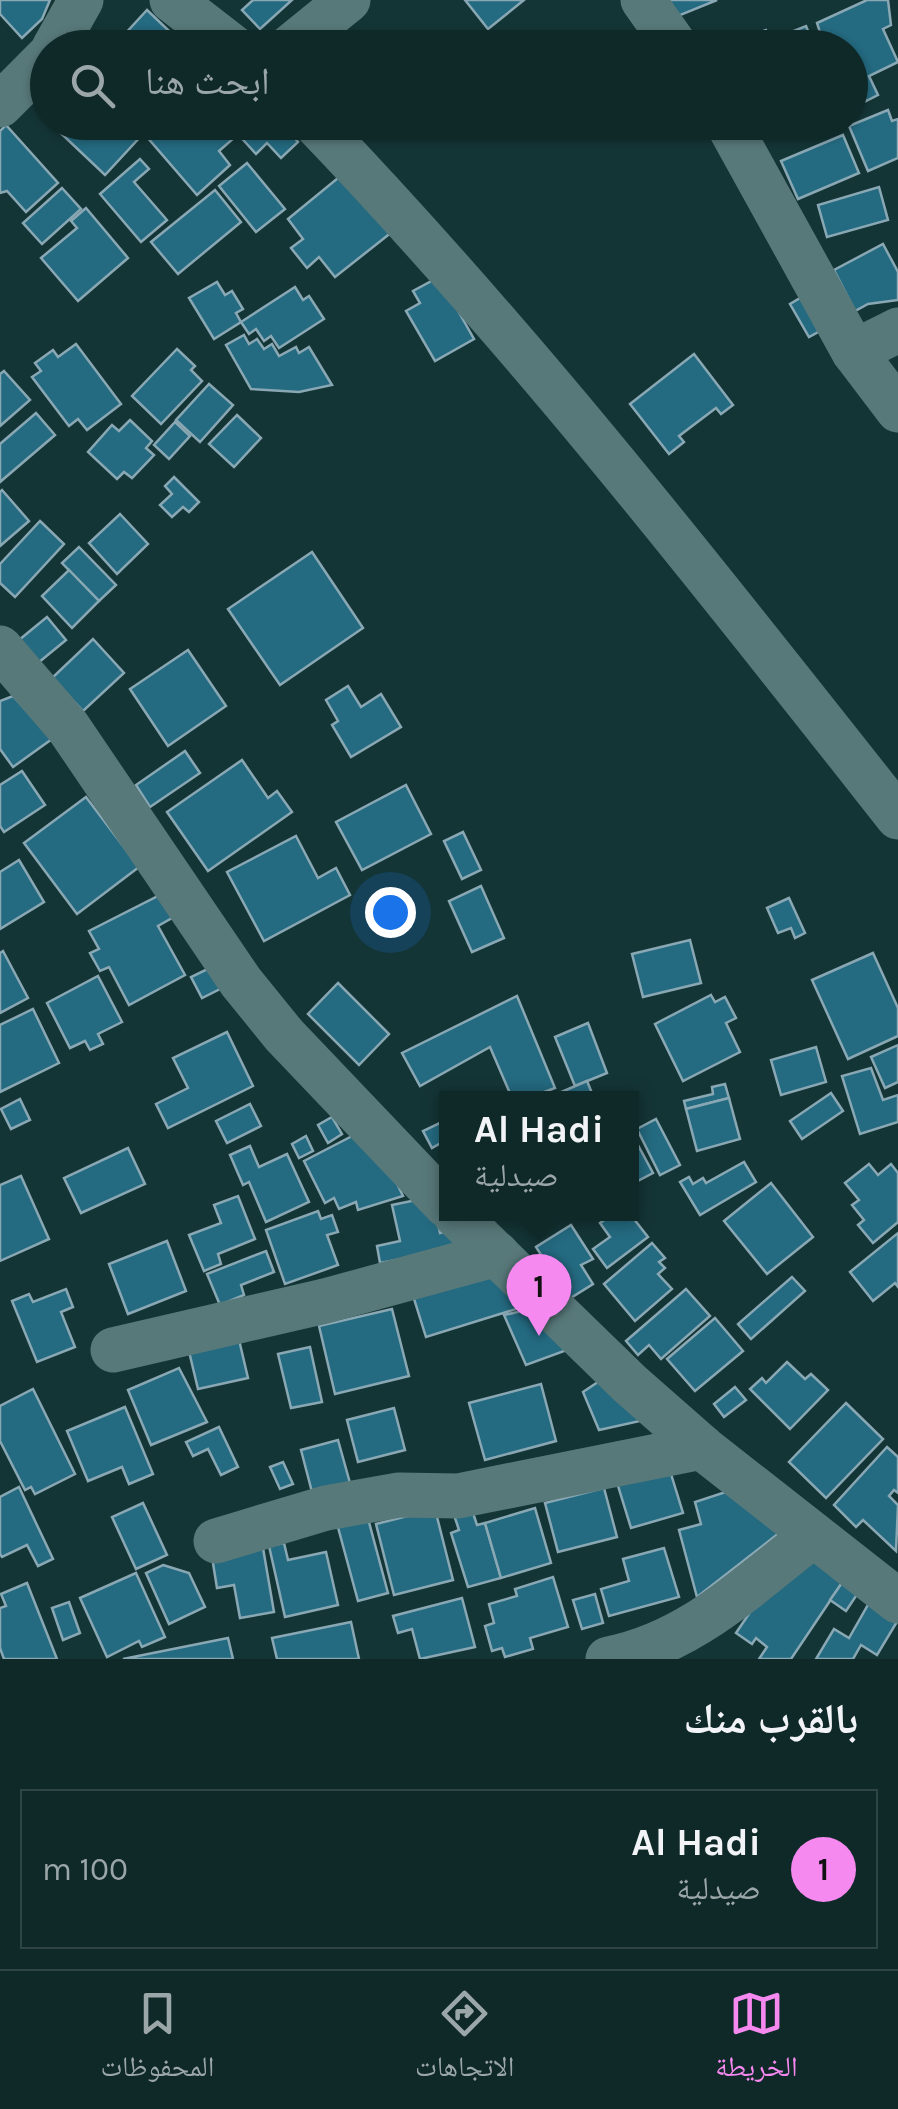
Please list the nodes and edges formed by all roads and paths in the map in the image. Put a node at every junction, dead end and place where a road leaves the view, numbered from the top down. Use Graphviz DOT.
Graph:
graph roads {
  1 [pos="82,0"];
  2 [pos="172,0"];
  3 [pos="348,0"];
  4 [pos="643,0"];
  5 [pos="64,30"];
  6 [pos="211,30"];
  7 [pos="311,30"];
  8 [pos="664,30"];
  9 [pos="30,75"];
  10 [pos="0,105"];
  11 [pos="331,140"];
  12 [pos="737,140"];
  13 [pos="898,330"];
  14 [pos="854,352"];
  15 [pos="898,410"];
  16 [pos="0,648"];
  17 [pos="898,818"];
  18 [pos="439,1197"];
  19 [pos="463,1221"];
  20 [pos="496,1254"];
  21 [pos="113,1350"];
  22 [pos="702,1447"];
  23 [pos="811,1537"];
  24 [pos="216,1541"];
  25 [pos="894,1590"];
  26 [pos="608,1659"];
  1 -- 5 [label="street"];
  2 -- 6 [label="street"];
  3 -- 7 [label="street"];
  4 -- 8 [label="street"];
  9 -- 10 [label="street"];
  11 -- 17 [label="street"];
  12 -- 14 [label="street"];
  13 -- 14 [label="street"];
  14 -- 15 [label="street"];
  16 -- 18 [label="street"];
  19 -- 20 [label="street"];
  20 -- 21 [label="street"];
  20 -- 22 [label="street"];
  22 -- 23 [label="street"];
  22 -- 24 [label="street"];
  23 -- 25 [label="street"];
  23 -- 26 [label="street"];
}
